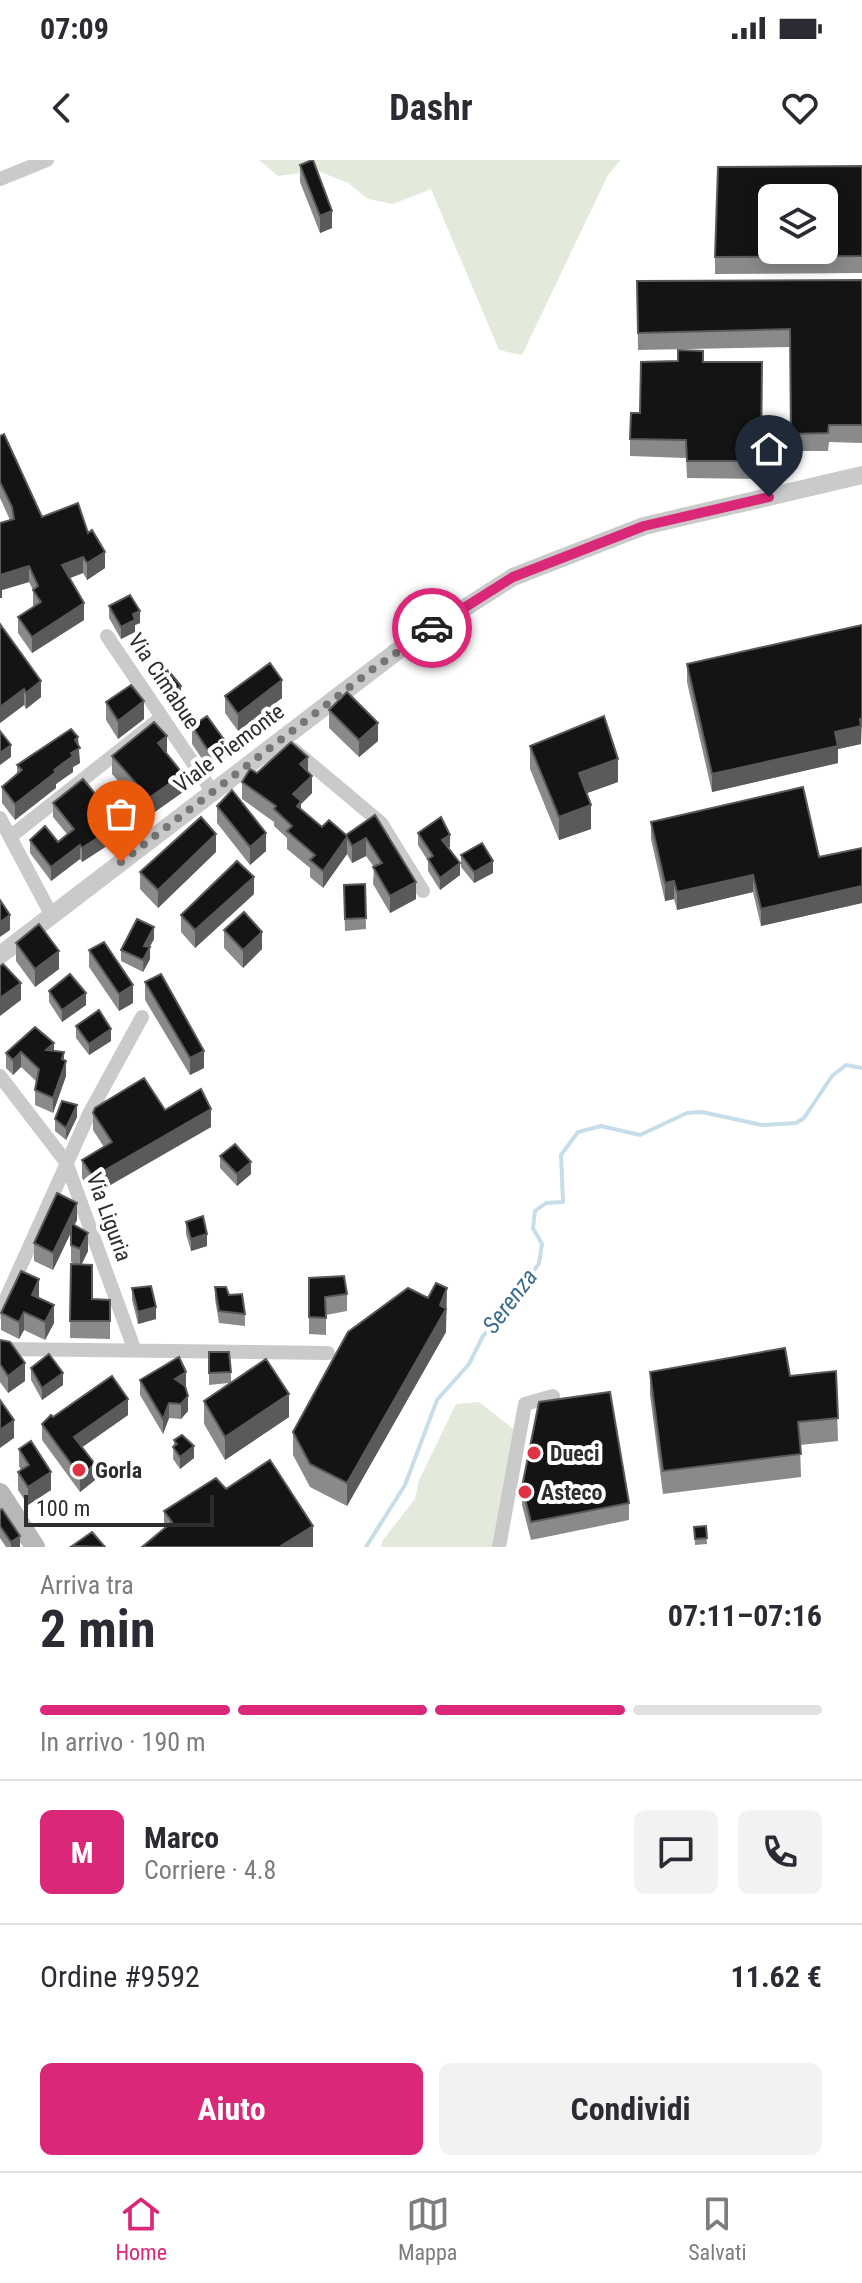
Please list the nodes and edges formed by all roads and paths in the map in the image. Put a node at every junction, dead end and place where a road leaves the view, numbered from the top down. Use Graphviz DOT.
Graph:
graph roads {
  1 [pos="47,160"];
  2 [pos="0,179"];
  3 [pos="862,475"];
  4 [pos="107,636"];
  5 [pos="162,717"];
  6 [pos="281,738"];
  7 [pos="212,791"];
  8 [pos="0,818"];
  9 [pos="10,837"];
  10 [pos="423,891"];
  11 [pos="52,916"];
  12 [pos="0,955"];
  13 [pos="142,1017"];
  14 [pos="0,1076"];
  15 [pos="66,1162"];
  16 [pos="0,1312"];
  17 [pos="0,1349"];
  18 [pos="135,1351"];
  19 [pos="328,1353"];
  20 [pos="553,1396"];
  21 [pos="0,1493"];
  22 [pos="35,1547"];
  23 [pos="499,1547"];
  1 -- 2 [label="street"];
  3 -- 6 [label="street, Viale Piemonte"];
  4 -- 5 [label="street, Via Cimabue"];
  5 -- 7 [label="street, Via Cimabue"];
  5 -- 9 [label="street"];
  6 -- 7 [label="street, Viale Piemonte"];
  6 -- 10 [label="street"];
  7 -- 11 [label="street, Viale Piemonte"];
  8 -- 9 [label="street"];
  9 -- 11 [label="street"];
  11 -- 12 [label="street, Viale Piemonte"];
  13 -- 15 [label="street, Via Liguria"];
  14 -- 15 [label="street"];
  15 -- 16 [label="street"];
  15 -- 18 [label="street, Via Liguria"];
  17 -- 18 [label="street"];
  18 -- 19 [label="street"];
  20 -- 23 [label="street"];
  21 -- 22 [label="main road"];
}
